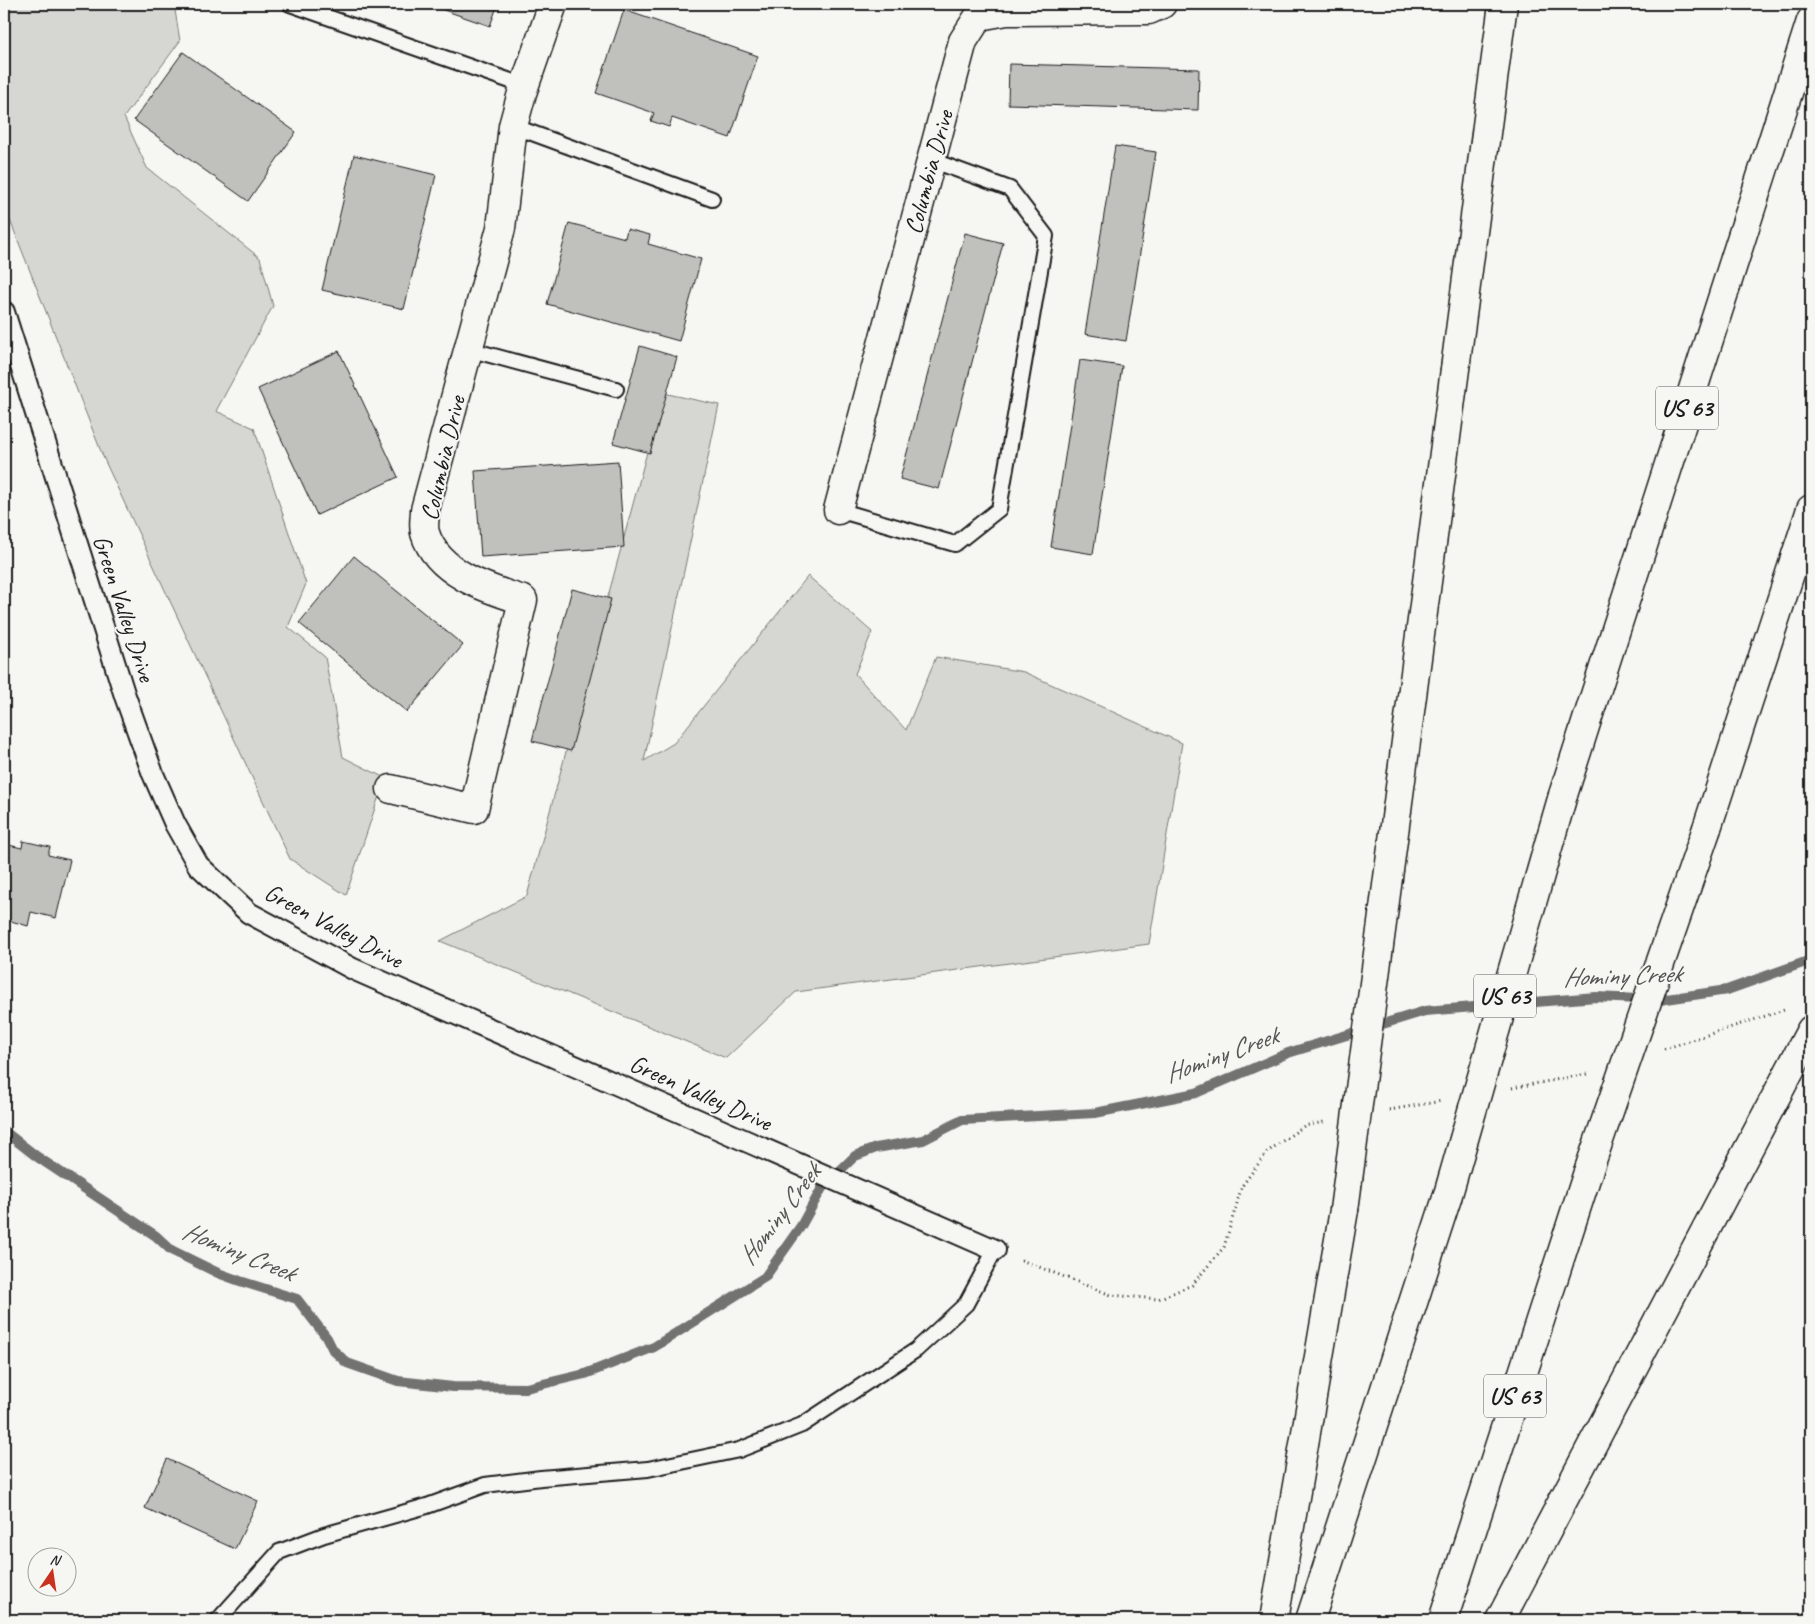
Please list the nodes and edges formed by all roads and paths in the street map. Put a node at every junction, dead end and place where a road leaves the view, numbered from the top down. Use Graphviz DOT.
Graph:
graph roads {
  1 [pos="290,4"];
  2 [pos="553,4"];
  3 [pos="1162,4"];
  4 [pos="1503,4"];
  5 [pos="1811,21"];
  6 [pos="525,86"];
  7 [pos="513,126"];
  8 [pos="931,160"];
  9 [pos="712,199"];
  10 [pos="4,312"];
  11 [pos="468,350"];
  12 [pos="616,389"];
  13 [pos="1811,509"];
  14 [pos="838,510"];
  15 [pos="391,789"];
  16 [pos="1811,1030"];
  17 [pos="995,1250"];
  18 [pos="218,1620"];
  19 [pos="1274,1620"];
  20 [pos="1310,1620"];
  21 [pos="1443,1620"];
  22 [pos="1500,1620"];
  1 -- 6 [label="lane"];
  2 -- 6 [label="main road, Columbia Drive"];
  3 -- 8 [label="main road, Columbia Drive"];
  4 -- 19 [label="main road, bridge"];
  5 -- 20 [label="main road, US 63, bridge"];
  6 -- 7 [label="main road, Columbia Drive"];
  7 -- 9 [label="lane"];
  7 -- 11 [label="main road, Columbia Drive"];
  8 -- 14 [label="main road, Columbia Drive"];
  8 -- 14 [label="lane"];
  10 -- 17 [label="street, Green Valley Drive"];
  11 -- 12 [label="lane"];
  11 -- 15 [label="main road, Columbia Drive"];
  13 -- 21 [label="main road, US 63, bridge"];
  16 -- 22 [label="main road"];
  17 -- 18 [label="lane"];
}
